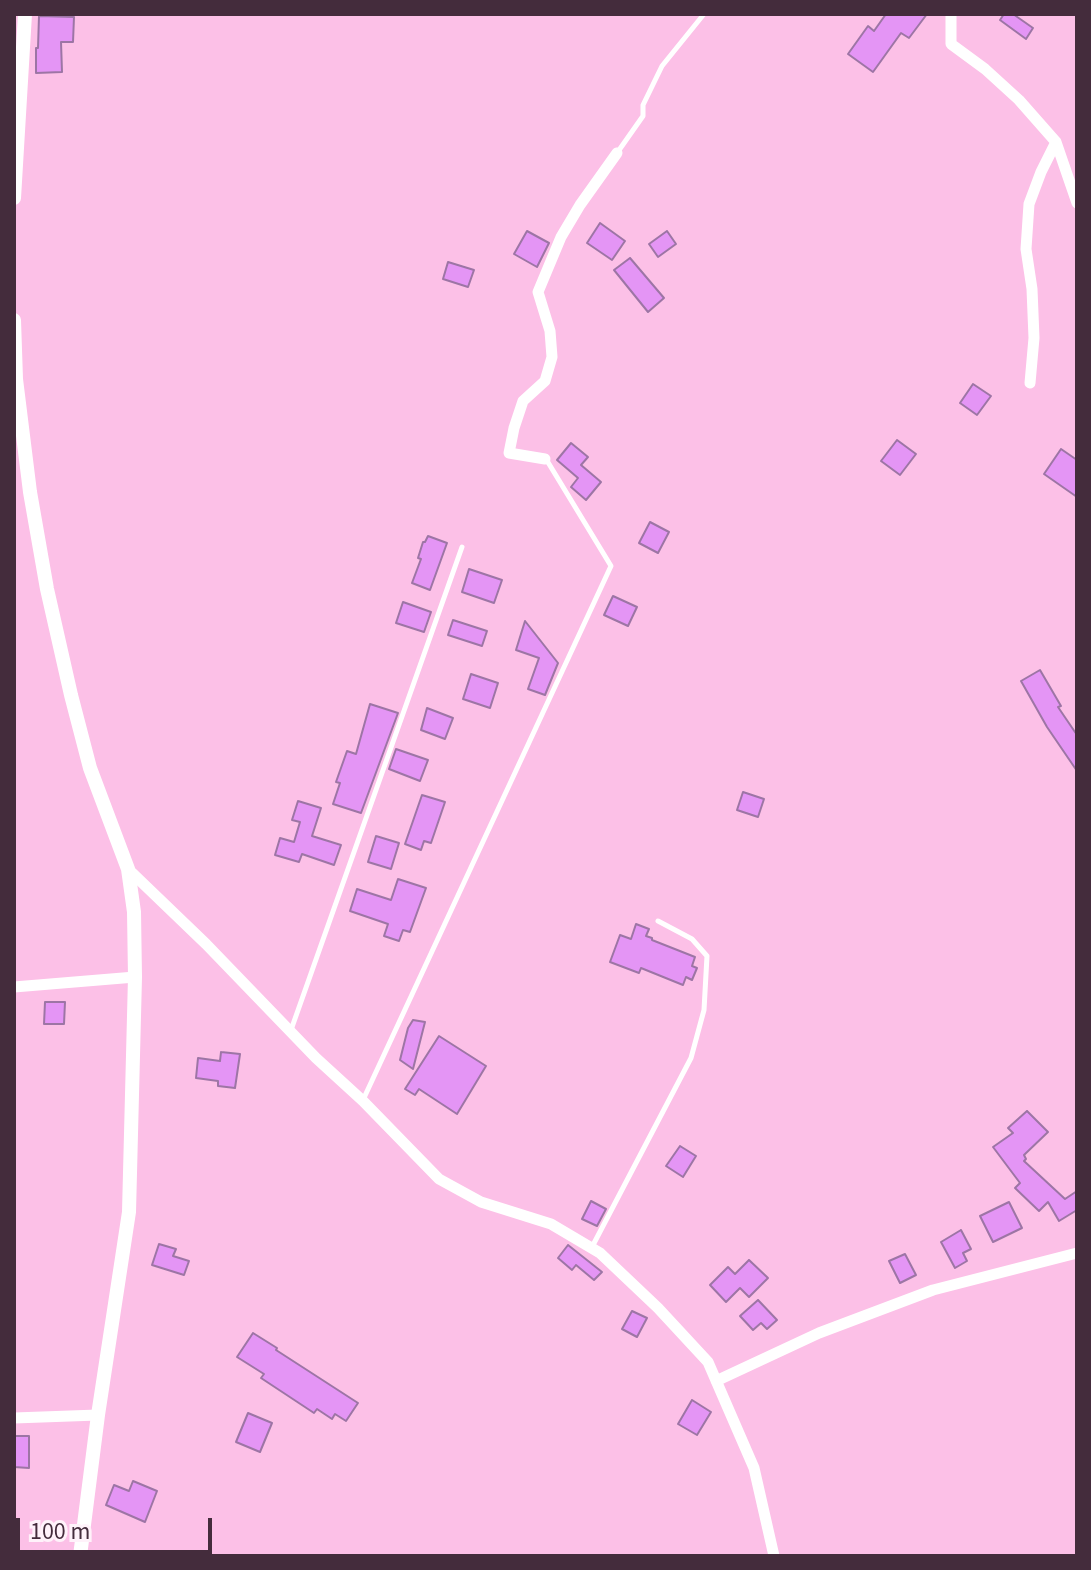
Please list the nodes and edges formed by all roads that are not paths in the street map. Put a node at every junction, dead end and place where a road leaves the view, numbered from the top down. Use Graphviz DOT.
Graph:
graph roads {
  1 [pos="25,14"];
  2 [pos="704,14"];
  3 [pos="951,14"];
  4 [pos="1056,142"];
  5 [pos="617,153"];
  6 [pos="14,198"];
  7 [pos="1077,203"];
  8 [pos="14,320"];
  9 [pos="1030,383"];
  10 [pos="545,459"];
  11 [pos="462,547"];
  12 [pos="128,869"];
  13 [pos="658,921"];
  14 [pos="135,977"];
  15 [pos="14,987"];
  16 [pos="291,1031"];
  17 [pos="363,1101"];
  18 [pos="591,1248"];
  19 [pos="1077,1253"];
  20 [pos="716,1381"];
  21 [pos="98,1415"];
  22 [pos="14,1418"];
  23 [pos="80,1556"];
  24 [pos="774,1556"];
  1 -- 6 [label="street"];
  2 -- 5 [label="lane"];
  3 -- 4 [label="street"];
  4 -- 7 [label="street"];
  4 -- 9 [label="street"];
  5 -- 10 [label="street"];
  8 -- 12 [label="street"];
  10 -- 17 [label="lane"];
  11 -- 16 [label="lane"];
  12 -- 14 [label="street"];
  12 -- 16 [label="street"];
  13 -- 18 [label="lane"];
  14 -- 15 [label="street"];
  14 -- 21 [label="street"];
  16 -- 17 [label="street"];
  17 -- 18 [label="street"];
  18 -- 20 [label="street"];
  19 -- 20 [label="street"];
  20 -- 24 [label="street"];
  21 -- 22 [label="street"];
  21 -- 23 [label="street"];
}
